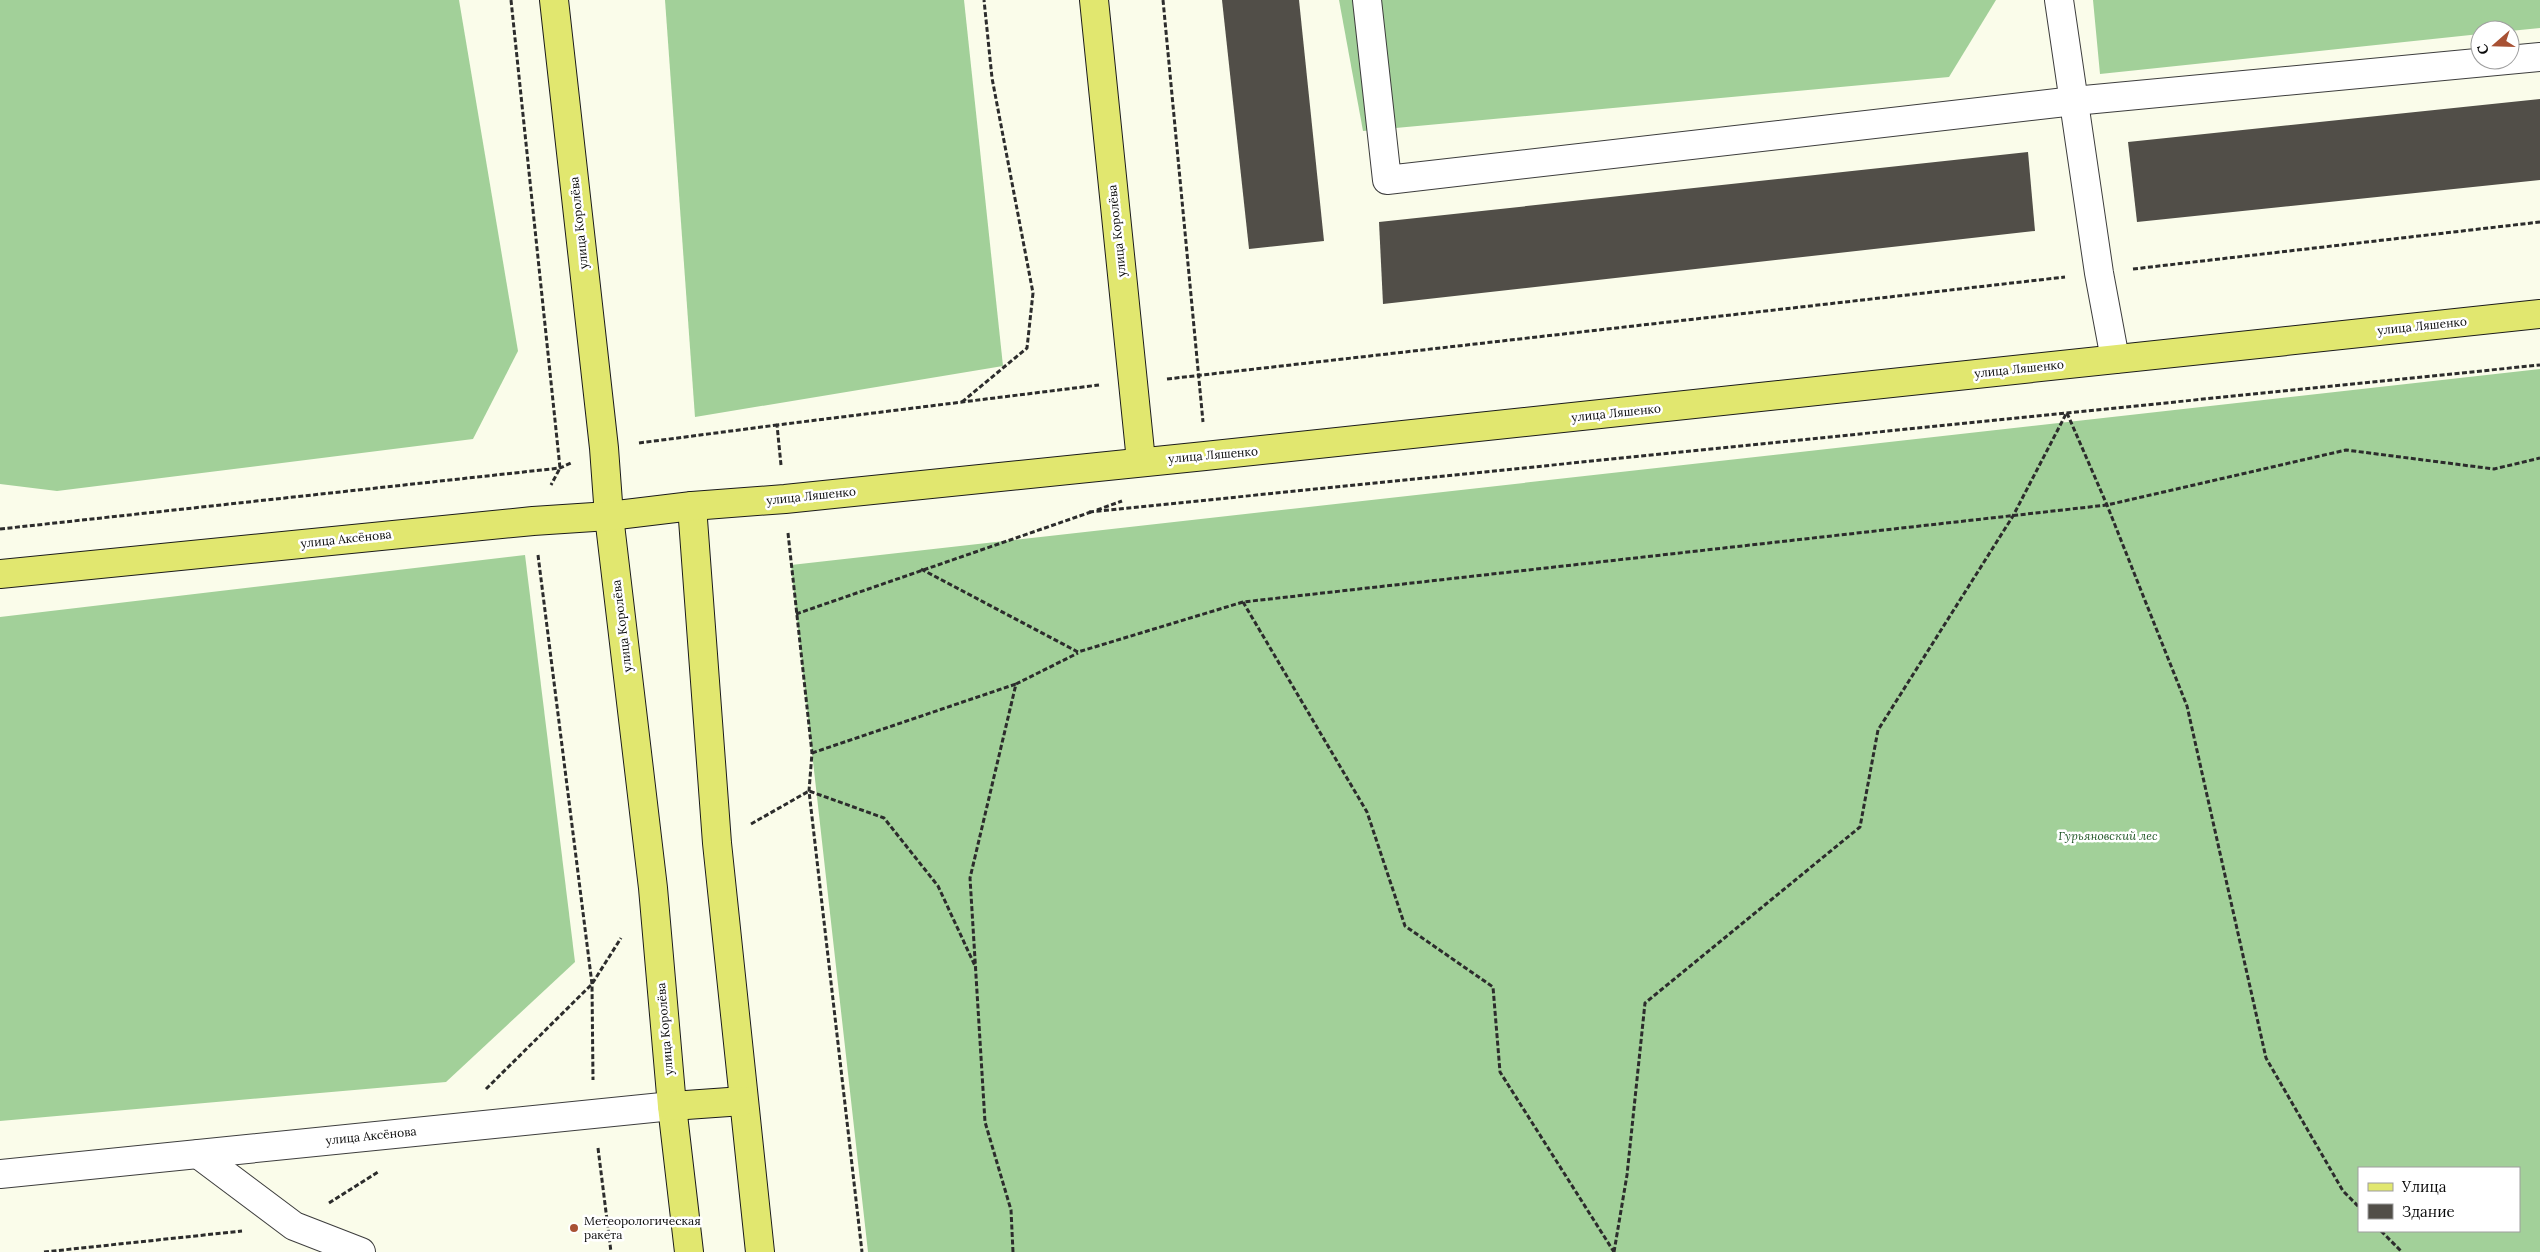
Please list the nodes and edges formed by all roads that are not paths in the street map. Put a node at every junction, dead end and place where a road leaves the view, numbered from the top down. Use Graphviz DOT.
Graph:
graph roads {
  1 [pos="554,0"];
  2 [pos="1094,0"];
  3 [pos="1367,0"];
  4 [pos="2059,0"];
  5 [pos="2540,58"];
  6 [pos="2074,101"];
  7 [pos="2540,314"];
  8 [pos="2115,359"];
  9 [pos="1141,462"];
  10 [pos="692,506"];
  11 [pos="609,516"];
  12 [pos="0,574"];
  13 [pos="743,1101"];
  14 [pos="672,1106"];
  15 [pos="198,1154"];
  16 [pos="0,1174"];
  17 [pos="361,1252"];
  18 [pos="689,1252"];
  19 [pos="760,1252"];
  1 -- 11 [label="main road, улица Королёва"];
  2 -- 9 [label="main road, улица Королёва"];
  3 -- 6 [label="street"];
  4 -- 6 [label="street"];
  5 -- 6 [label="street"];
  6 -- 8 [label="street"];
  7 -- 8 [label="main road, улица Ляшенко"];
  8 -- 9 [label="main road, улица Ляшенко"];
  9 -- 10 [label="main road, улица Ляшенко"];
  10 -- 11 [label="main road, улица Аксёнова"];
  10 -- 13 [label="main road"];
  11 -- 12 [label="main road, улица Аксёнова"];
  11 -- 14 [label="main road, улица Королёва"];
  13 -- 14 [label="main road, улица Аксёнова"];
  13 -- 19 [label="main road"];
  14 -- 15 [label="street, улица Аксёнова"];
  14 -- 18 [label="main road, улица Королёва"];
  15 -- 16 [label="street, улица Аксёнова"];
  15 -- 17 [label="street"];
}
